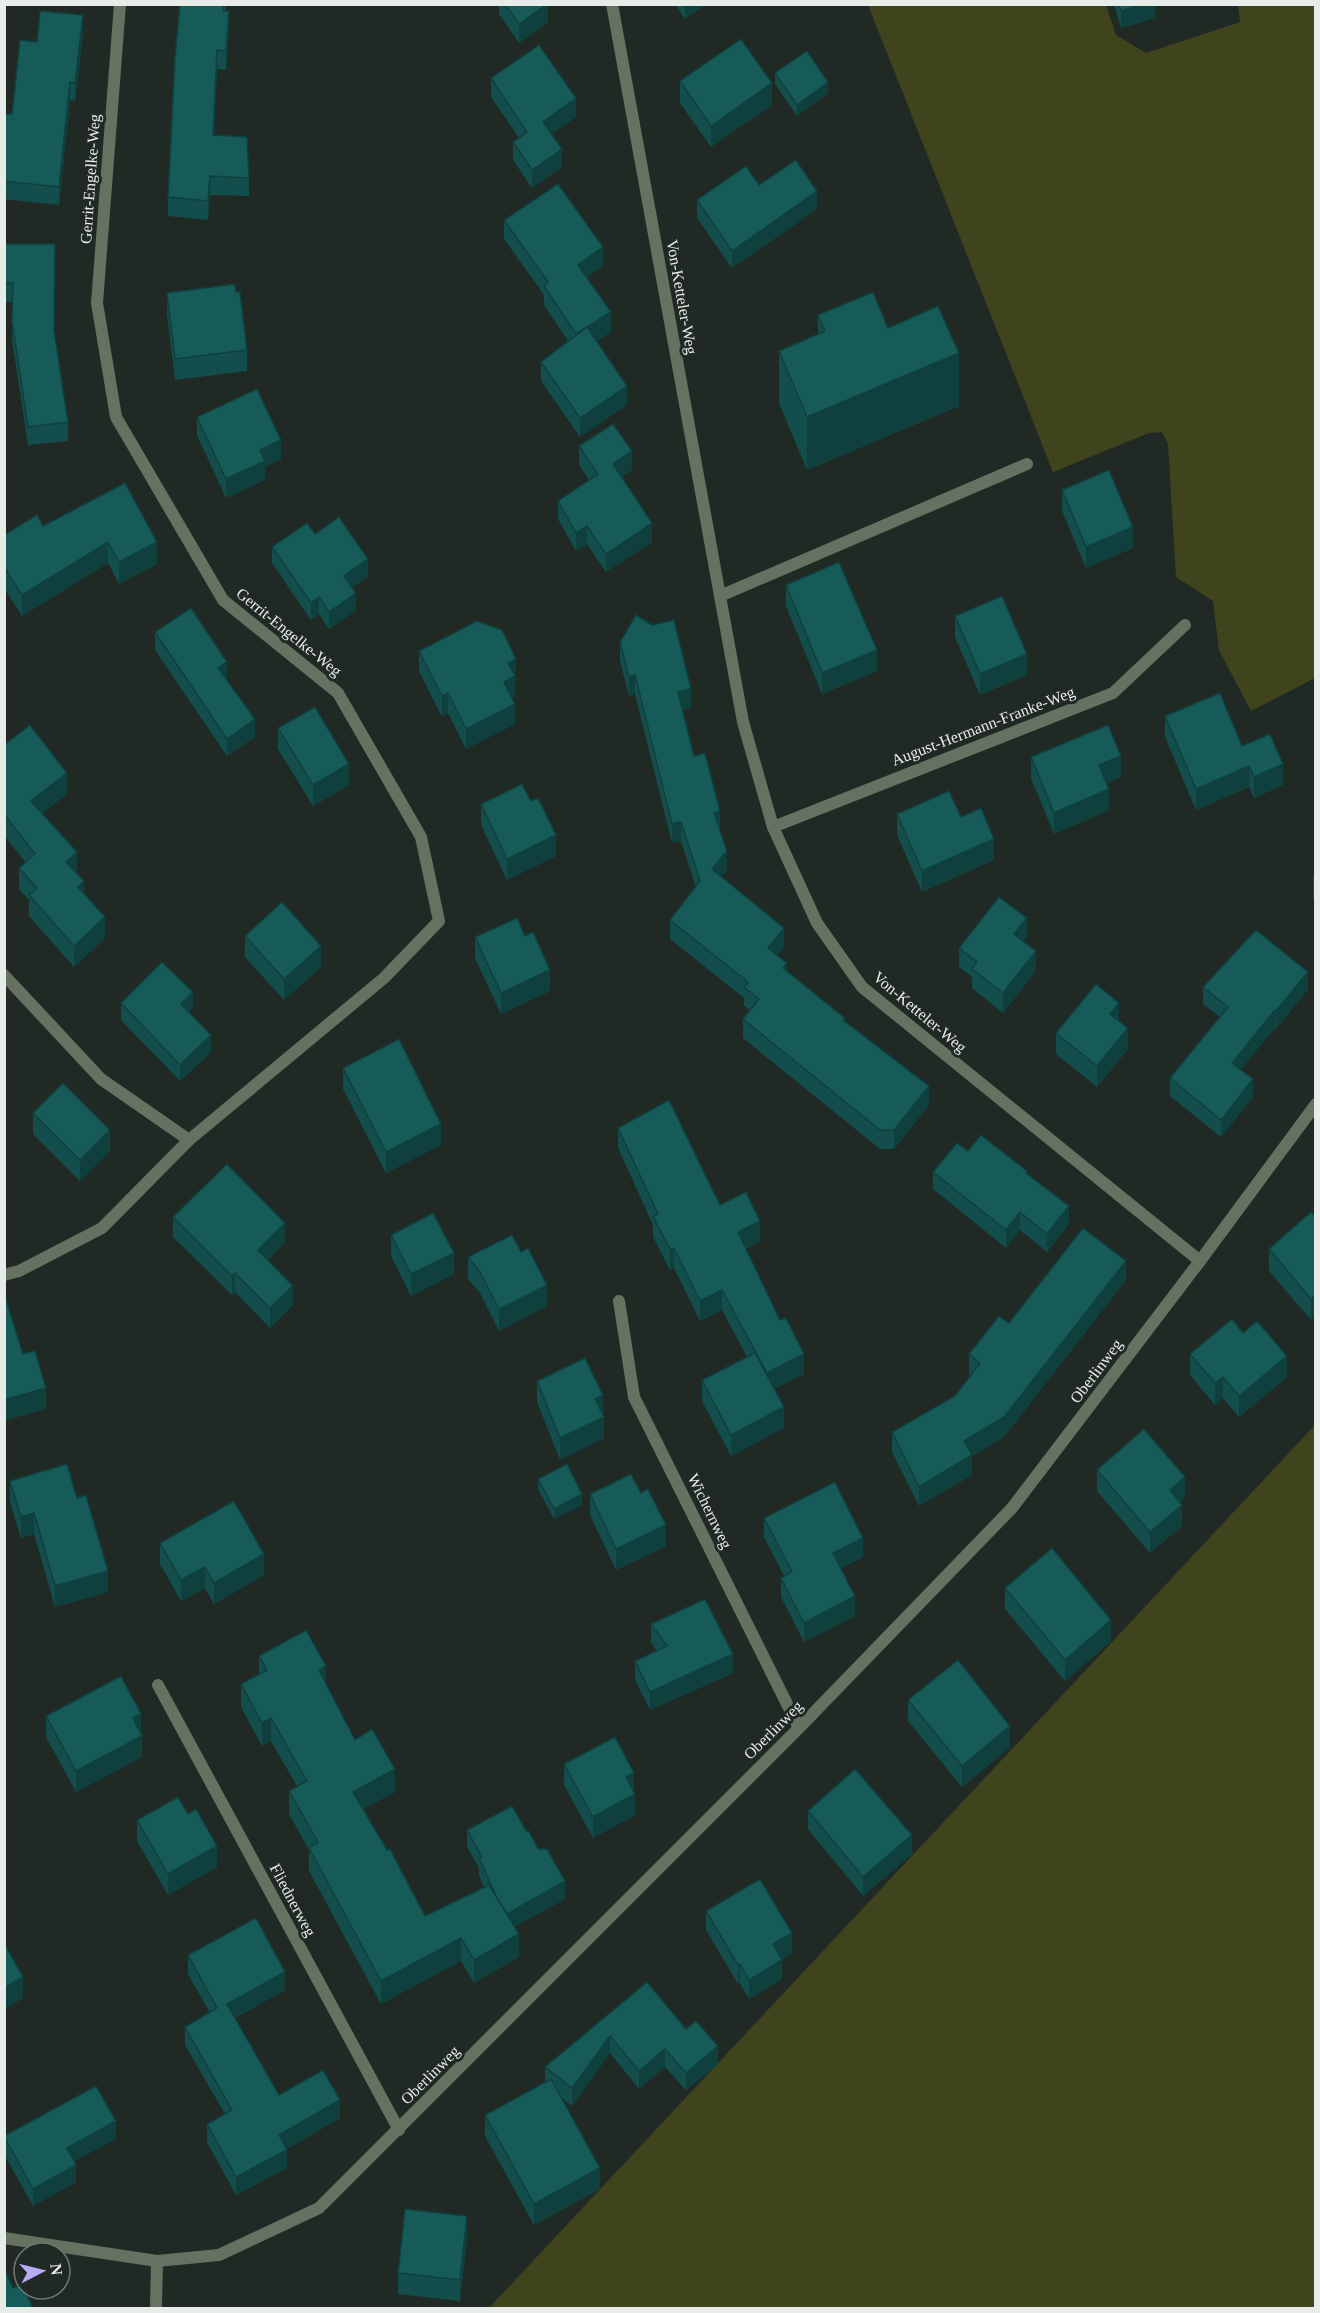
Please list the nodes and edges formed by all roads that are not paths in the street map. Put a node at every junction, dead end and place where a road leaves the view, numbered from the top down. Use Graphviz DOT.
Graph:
graph roads {
  1 [pos="120,4"];
  2 [pos="612,4"];
  3 [pos="1027,464"];
  4 [pos="720,596"];
  5 [pos="1185,625"];
  6 [pos="773,827"];
  7 [pos="4,975"];
  8 [pos="1316,1104"];
  9 [pos="189,1140"];
  10 [pos="1200,1261"];
  11 [pos="4,1275"];
  12 [pos="619,1301"];
  13 [pos="158,1685"];
  14 [pos="799,1728"];
  15 [pos="399,2130"];
  16 [pos="4,2238"];
  17 [pos="157,2261"];
  18 [pos="156,2308"];
  1 -- 9 [label="street, Gerrit-Engelke-Weg"];
  2 -- 4 [label="street, Von-Ketteler-Weg"];
  3 -- 4 [label="street"];
  4 -- 6 [label="street, Von-Ketteler-Weg"];
  5 -- 6 [label="street, August-Hermann-Franke-Weg"];
  6 -- 10 [label="street, Von-Ketteler-Weg"];
  7 -- 9 [label="street"];
  8 -- 10 [label="street, Oberlinweg"];
  9 -- 11 [label="street"];
  10 -- 14 [label="street, Oberlinweg"];
  12 -- 14 [label="street, Wichernweg"];
  13 -- 15 [label="street, Fliednerweg"];
  14 -- 15 [label="street, Oberlinweg"];
  15 -- 17 [label="street, Oberlinweg"];
  16 -- 17 [label="street, Oberlinweg"];
  17 -- 18 [label="street"];
}
